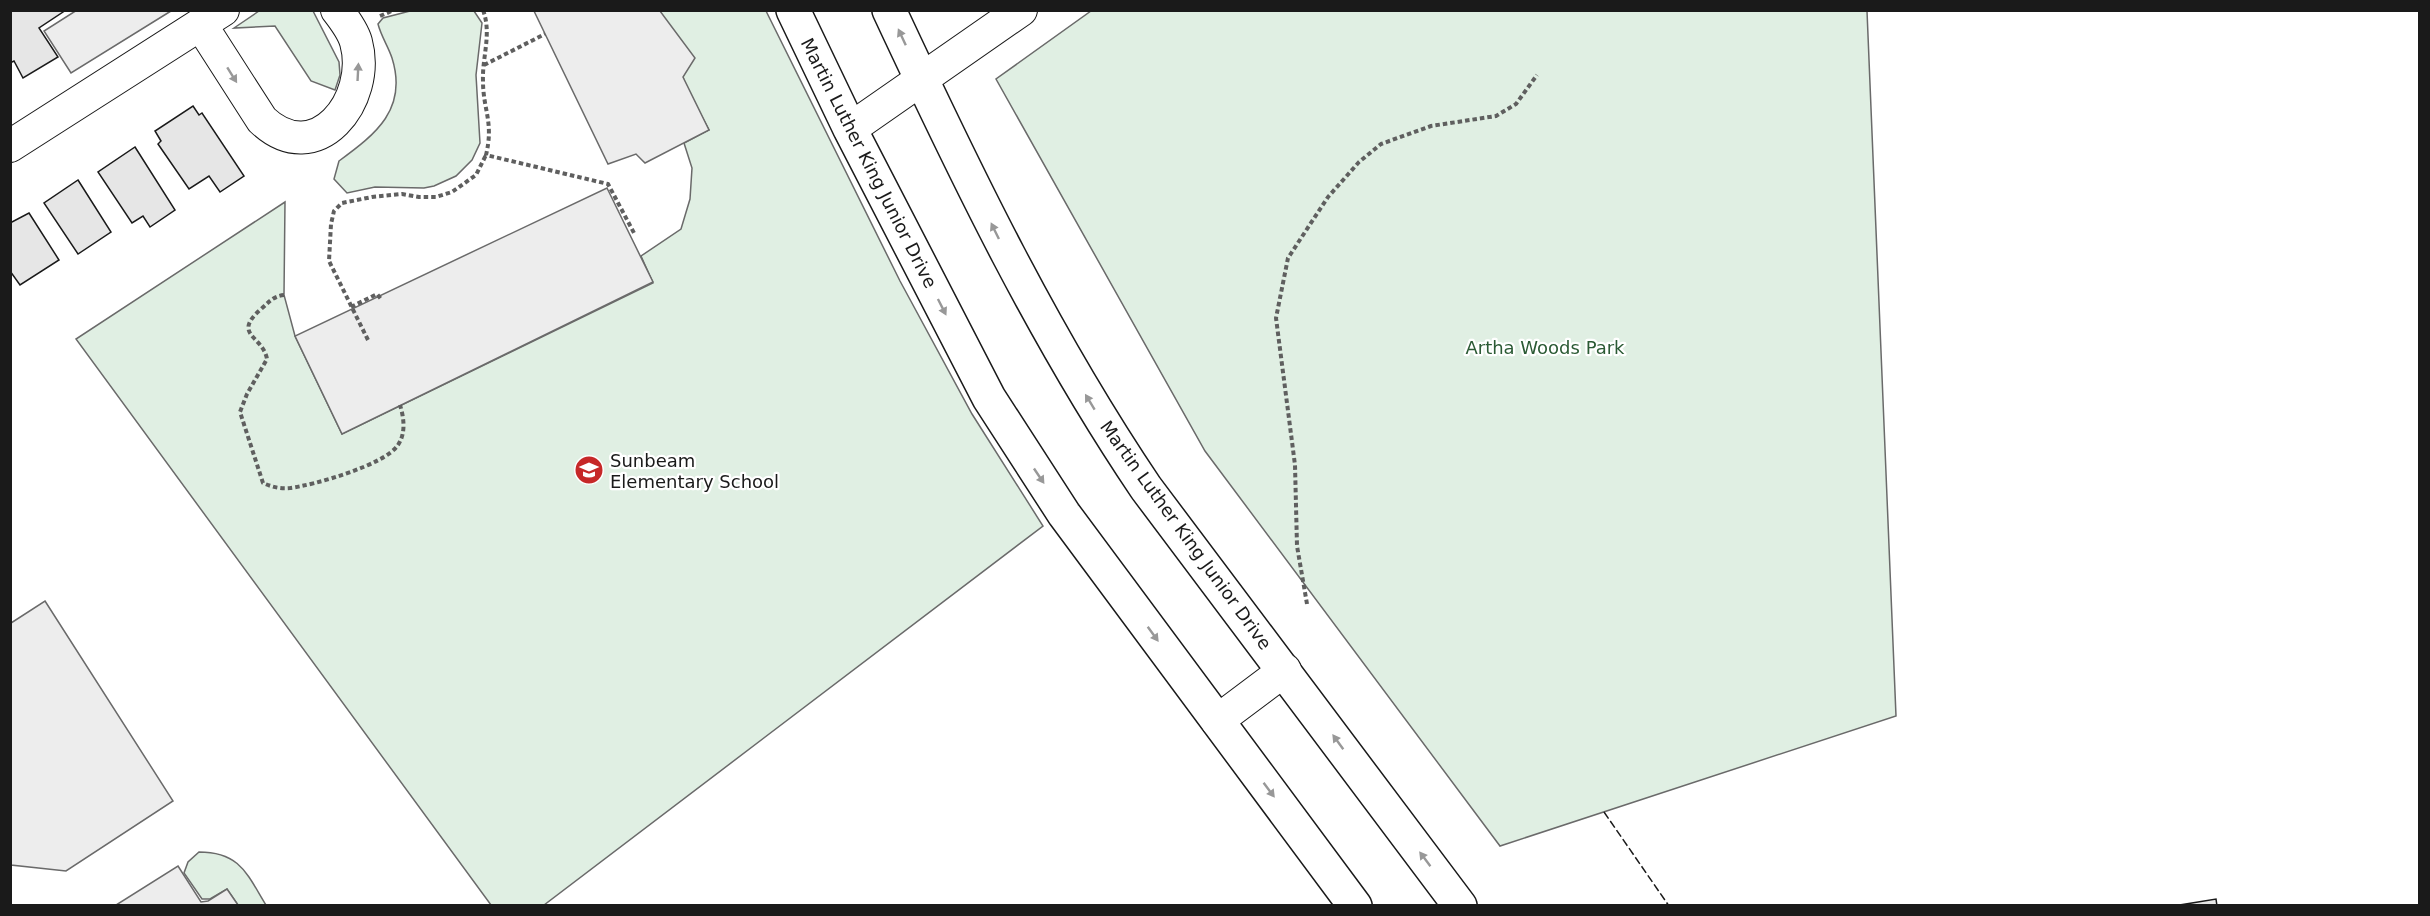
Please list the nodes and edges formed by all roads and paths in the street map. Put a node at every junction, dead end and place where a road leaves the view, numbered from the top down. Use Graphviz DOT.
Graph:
graph roads {
  1 [pos="337,10"];
  2 [pos="483,10"];
  3 [pos="793,10"];
  4 [pos="889,10"];
  5 [pos="1021,10"];
  6 [pos="212,18"];
  7 [pos="545,34"];
  8 [pos="483,65"];
  9 [pos="1537,75"];
  10 [pos="922,80"];
  11 [pos="850,129"];
  12 [pos="10,146"];
  13 [pos="486,155"];
  14 [pos="634,232"];
  15 [pos="284,295"];
  16 [pos="381,299"];
  17 [pos="351,307"];
  18 [pos="368,340"];
  19 [pos="399,405"];
  20 [pos="1307,604"];
  21 [pos="1285,670"];
  22 [pos="1217,721"];
  23 [pos="1355,906"];
  24 [pos="1460,906"];
  6 -- 1 [label="street, one-way"];
  2 -- 8 [label="path"];
  3 -- 11 [label="main road, Martin Luther King Junior Drive"];
  10 -- 4 [label="main road, Martin Luther King Junior Drive, one-way"];
  5 -- 10 [label="street"];
  6 -- 12 [label="street"];
  7 -- 8 [label="path"];
  8 -- 13 [label="path"];
  9 -- 20 [label="path"];
  10 -- 11 [label="street"];
  21 -- 10 [label="main road, Martin Luther King Junior Drive, one-way"];
  11 -- 22 [label="main road, Martin Luther King Junior Drive, one-way"];
  13 -- 14 [label="path"];
  13 -- 17 [label="path"];
  15 -- 19 [label="path"];
  16 -- 17 [label="path"];
  17 -- 18 [label="path"];
  21 -- 22 [label="street"];
  24 -- 21 [label="main road, Martin Luther King Junior Drive, one-way"];
  22 -- 23 [label="main road, Martin Luther King Junior Drive, one-way"];
}
